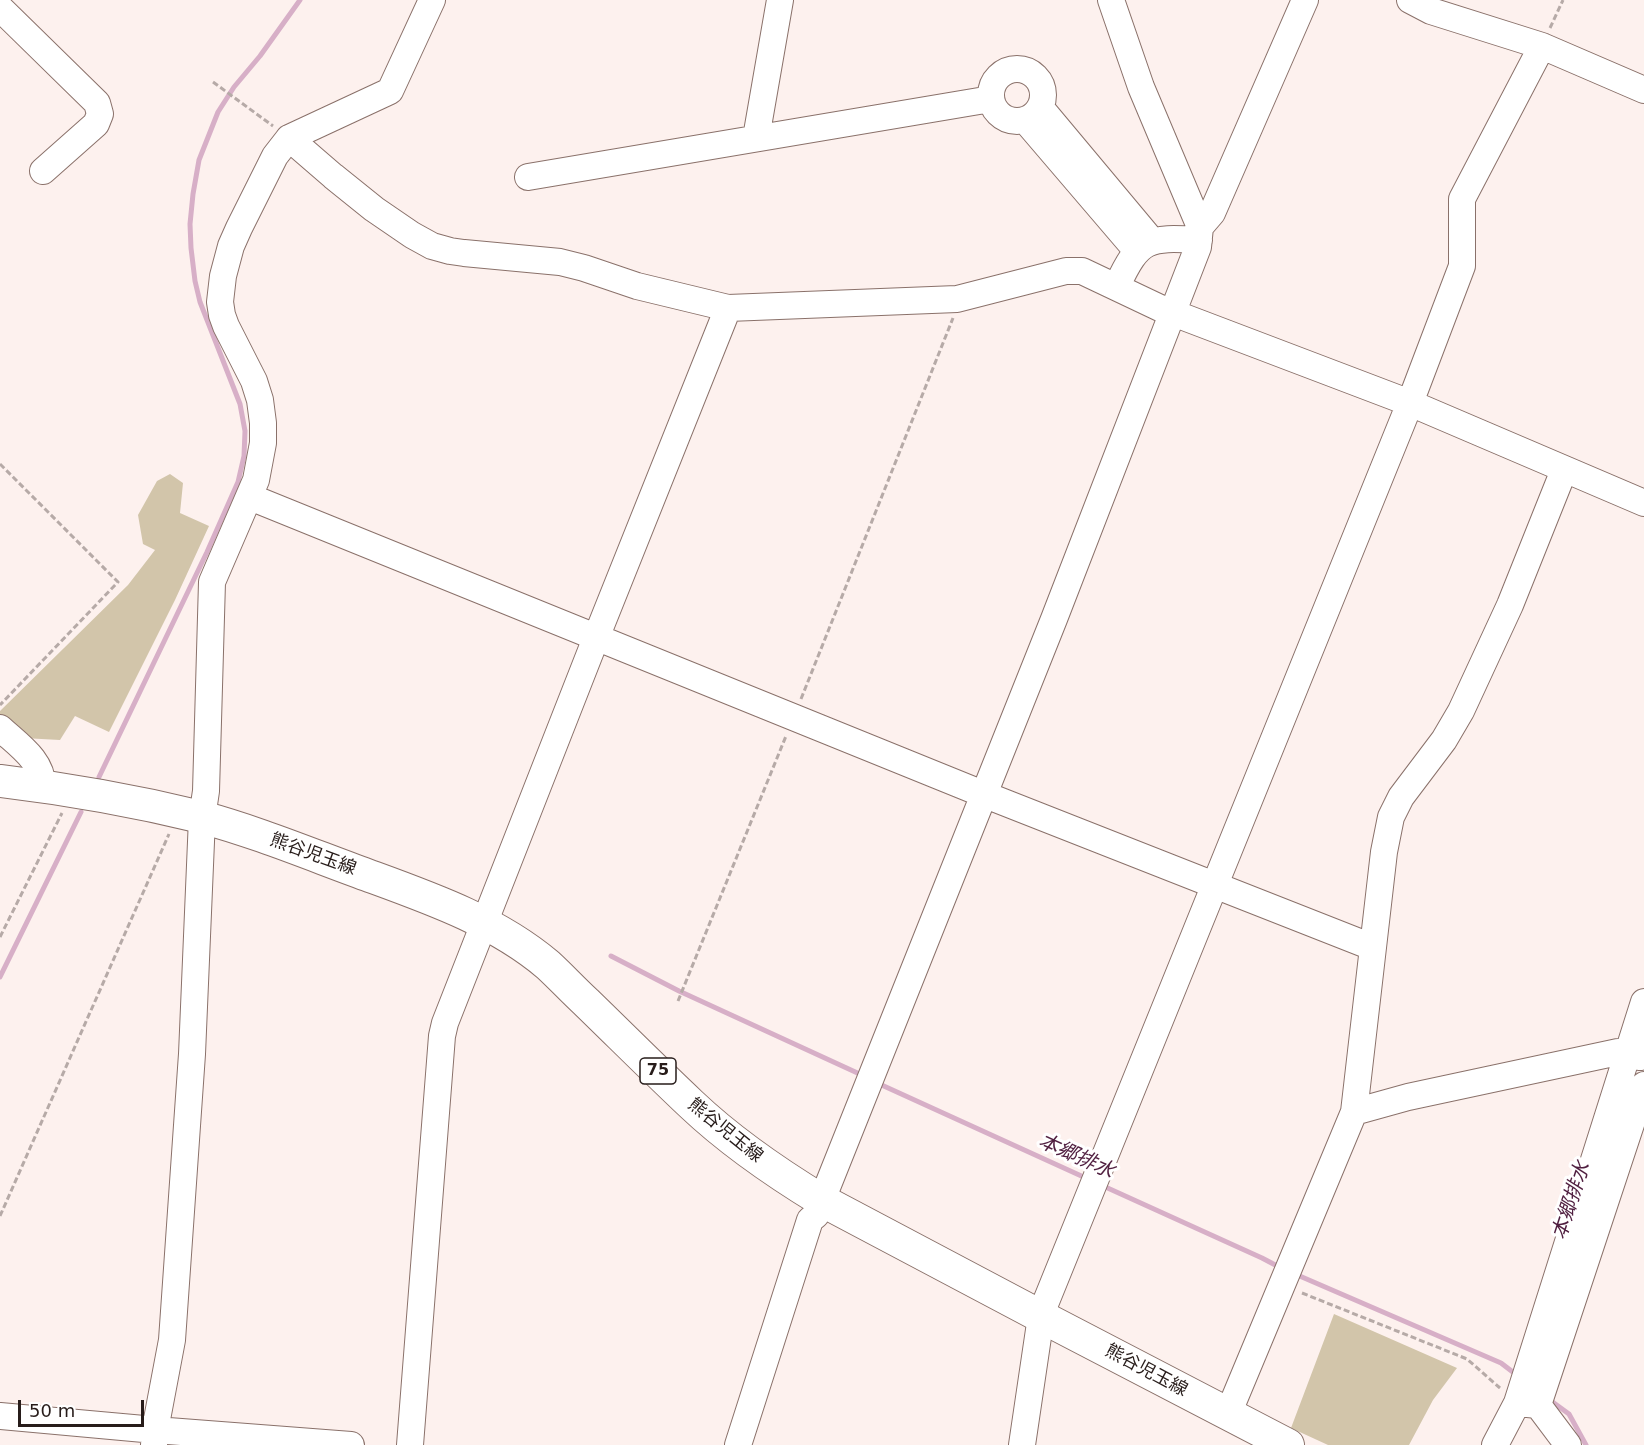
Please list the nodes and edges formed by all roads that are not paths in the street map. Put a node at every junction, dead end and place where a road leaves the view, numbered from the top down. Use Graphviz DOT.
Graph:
graph roads {
  1 [pos="432,0"];
  2 [pos="780,0"];
  3 [pos="1111,0"];
  4 [pos="1305,0"];
  5 [pos="1410,0"];
  6 [pos="0,8"];
  7 [pos="1542,46"];
  8 [pos="1644,90"];
  9 [pos="991,99"];
  10 [pos="1032,114"];
  11 [pos="289,138"];
  12 [pos="756,138"];
  13 [pos="43,171"];
  14 [pos="528,177"];
  15 [pos="1200,233"];
  16 [pos="1145,246"];
  17 [pos="1117,286"];
  18 [pos="728,308"];
  19 [pos="1173,313"];
  20 [pos="1410,403"];
  21 [pos="1564,470"];
  22 [pos="250,497"];
  23 [pos="1644,503"];
  24 [pos="596,638"];
  25 [pos="0,728"];
  26 [pos="0,781"];
  27 [pos="55,789"];
  28 [pos="983,794"];
  29 [pos="191,815"];
  30 [pos="1214,885"];
  31 [pos="484,922"];
  32 [pos="1372,947"];
  33 [pos="1644,1002"];
  34 [pos="1635,1056"];
  35 [pos="1644,1084"];
  36 [pos="1354,1112"];
  37 [pos="821,1200"];
  38 [pos="1042,1317"];
  39 [pos="1527,1404"];
  40 [pos="1228,1414"];
  41 [pos="0,1416"];
  42 [pos="154,1438"];
  43 [pos="351,1445"];
  44 [pos="410,1445"];
  45 [pos="738,1445"];
  46 [pos="1022,1445"];
  47 [pos="1288,1445"];
  48 [pos="1495,1445"];
  49 [pos="1568,1445"];
  1 -- 11 [label="street"];
  2 -- 12 [label="street"];
  3 -- 15 [label="street"];
  4 -- 15 [label="street"];
  5 -- 7 [label="street"];
  6 -- 13 [label="street"];
  7 -- 8 [label="street"];
  7 -- 20 [label="street"];
  9 -- 10 [label="street"];
  9 -- 10 [label="street"];
  9 -- 12 [label="street"];
  10 -- 16 [label="street"];
  11 -- 18 [label="street"];
  11 -- 22 [label="street"];
  12 -- 14 [label="street"];
  15 -- 16 [label="street"];
  15 -- 19 [label="street"];
  16 -- 17 [label="street"];
  17 -- 18 [label="street"];
  17 -- 19 [label="street"];
  18 -- 24 [label="street"];
  19 -- 20 [label="street"];
  19 -- 28 [label="street"];
  20 -- 21 [label="street"];
  20 -- 30 [label="street"];
  21 -- 23 [label="street"];
  21 -- 32 [label="street"];
  22 -- 24 [label="street"];
  22 -- 29 [label="street"];
  24 -- 28 [label="street"];
  24 -- 31 [label="street"];
  25 -- 27 [label="street"];
  26 -- 27 [label="main road, 熊谷児玉線 / 75"];
  27 -- 29 [label="main road, 熊谷児玉線 / 75"];
  28 -- 30 [label="street"];
  28 -- 37 [label="street"];
  29 -- 31 [label="main road, 熊谷児玉線 / 75"];
  29 -- 42 [label="street"];
  30 -- 32 [label="street"];
  30 -- 38 [label="street"];
  31 -- 37 [label="main road, 熊谷児玉線 / 75"];
  31 -- 44 [label="street"];
  32 -- 36 [label="street"];
  33 -- 34 [label="street"];
  34 -- 36 [label="street"];
  34 -- 39 [label="street"];
  35 -- 39 [label="street"];
  36 -- 40 [label="street"];
  37 -- 38 [label="main road, 熊谷児玉線 / 75"];
  37 -- 45 [label="street"];
  38 -- 40 [label="main road, 熊谷児玉線 / 75"];
  38 -- 46 [label="street"];
  39 -- 48 [label="street"];
  39 -- 49 [label="street"];
  40 -- 47 [label="main road, 熊谷児玉線 / 75"];
  41 -- 42 [label="street"];
  42 -- 43 [label="street"];
}
